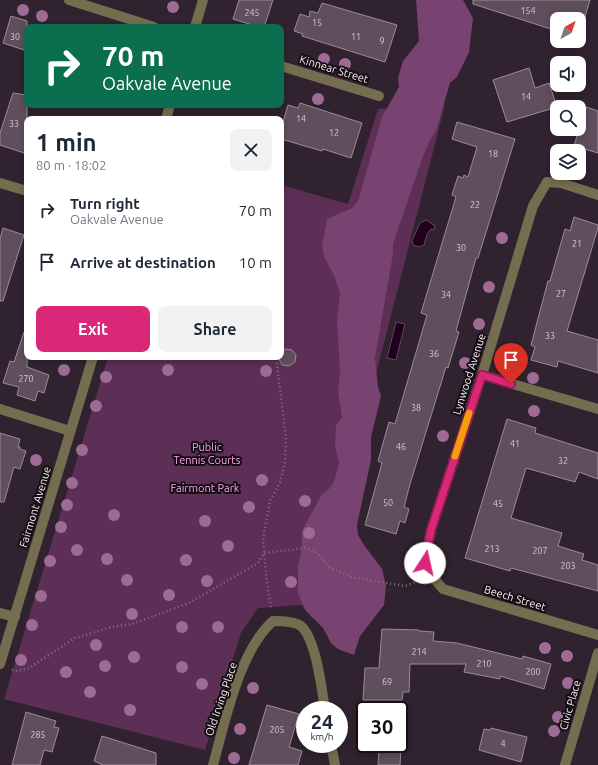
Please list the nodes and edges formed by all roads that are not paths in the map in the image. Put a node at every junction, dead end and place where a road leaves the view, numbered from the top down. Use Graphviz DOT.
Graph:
graph roads {
  1 [pos="69,0"];
  2 [pos="203,0"];
  3 [pos="145,24"];
  4 [pos="196,24"];
  5 [pos="284,67"];
  6 [pos="379,96"];
  7 [pos="0,183"];
  8 [pos="24,190"];
  9 [pos="598,195"];
  10 [pos="92,360"];
  11 [pos="482,375"];
  12 [pos="0,409"];
  13 [pos="598,409"];
  14 [pos="70,431"];
  15 [pos="431,575"];
  16 [pos="0,613"];
  17 [pos="15,617"];
  18 [pos="598,635"];
  19 [pos="598,653"];
  20 [pos="3,667"];
  21 [pos="323,701"];
  22 [pos="333,753"];
  23 [pos="213,765"];
  24 [pos="335,765"];
  25 [pos="565,765"];
  1 -- 3 [label="street"];
  2 -- 4 [label="street"];
  5 -- 6 [label="street, Kinnear Street"];
  7 -- 8 [label="street"];
  9 -- 11 [label="street, Lynwood Avenue"];
  10 -- 14 [label="street, Fairmont Avenue"];
  11 -- 13 [label="street"];
  11 -- 15 [label="street, Lynwood Avenue"];
  12 -- 14 [label="street"];
  14 -- 17 [label="street, Fairmont Avenue"];
  15 -- 18 [label="street, Beech Street"];
  16 -- 17 [label="street"];
  17 -- 20 [label="street, Fairmont Avenue"];
  19 -- 25 [label="street, Civic Place"];
  21 -- 23 [label="street, Old Irving Place"];
  22 -- 24 [label="street"];
}
